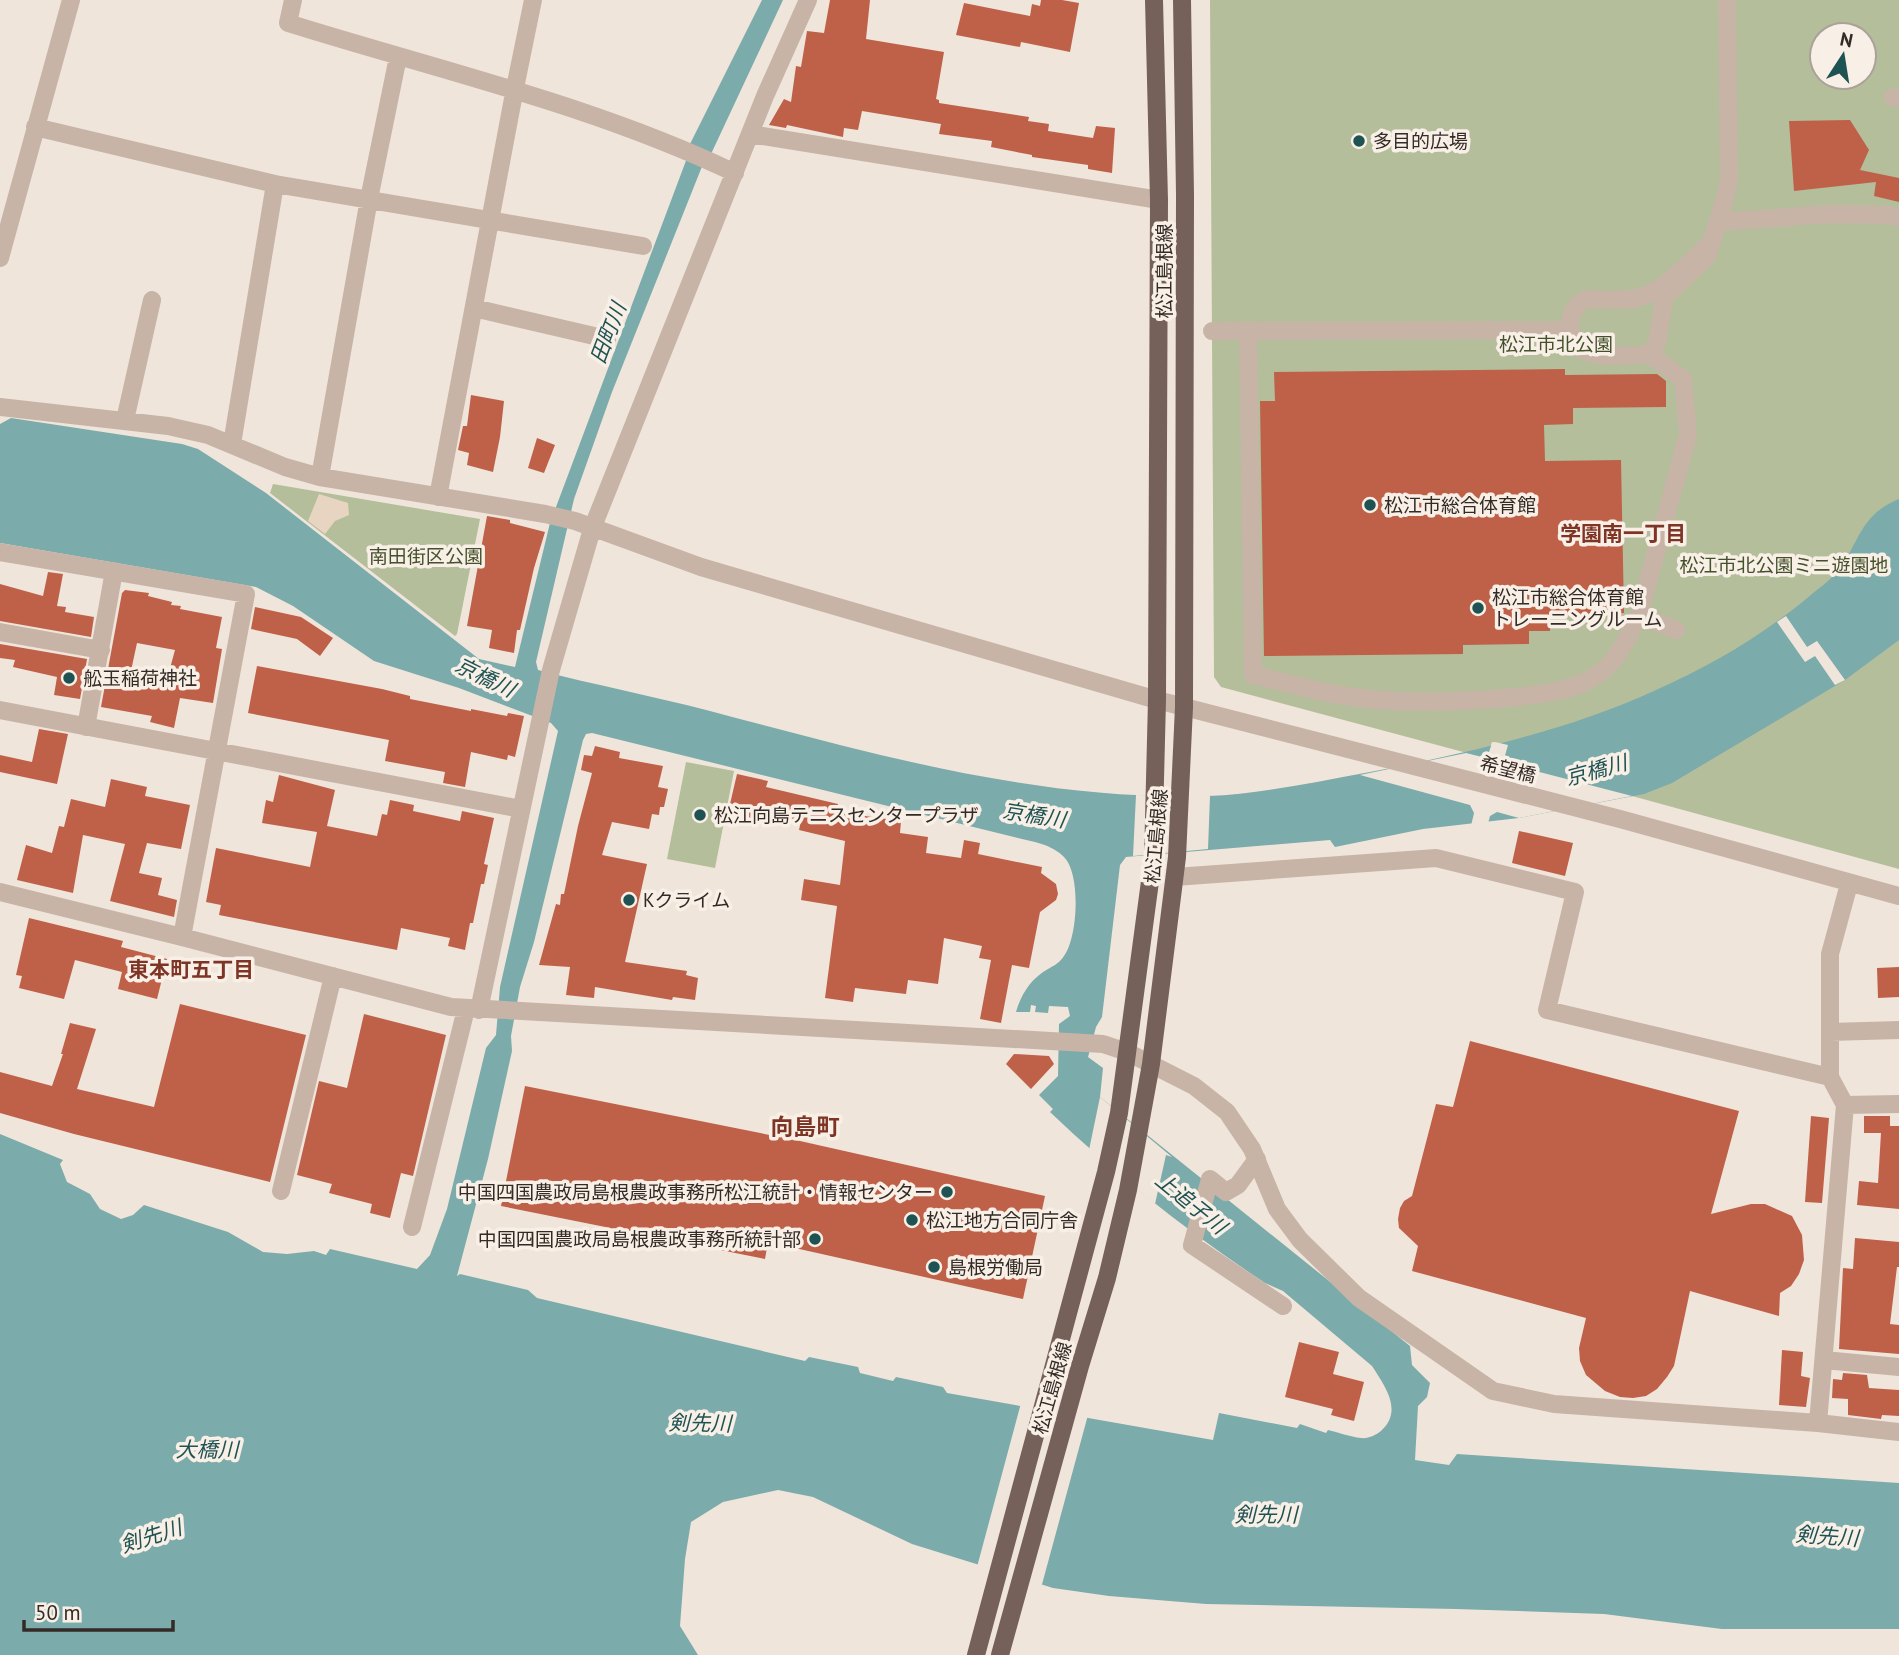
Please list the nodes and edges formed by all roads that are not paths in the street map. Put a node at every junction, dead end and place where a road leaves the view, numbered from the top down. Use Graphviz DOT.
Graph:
graph roads {
  1 [pos="71,0"];
  2 [pos="293,0"];
  3 [pos="534,0"];
  4 [pos="808,0"];
  5 [pos="1154,0"];
  6 [pos="1181,0"];
  7 [pos="1727,0"];
  8 [pos="398,58"];
  9 [pos="514,88"];
  10 [pos="35,127"];
  11 [pos="750,134"];
  12 [pos="735,173"];
  13 [pos="275,184"];
  14 [pos="369,199"];
  15 [pos="1159,200"];
  16 [pos="1899,218"];
  17 [pos="491,221"];
  18 [pos="1719,222"];
  19 [pos="1711,242"];
  20 [pos="643,246"];
  21 [pos="0,258"];
  22 [pos="152,300"];
  23 [pos="474,308"];
  24 [pos="1570,330"];
  25 [pos="1212,331"];
  26 [pos="1248,332"];
  27 [pos="607,340"];
  28 [pos="1649,354"];
  29 [pos="0,407"];
  30 [pos="125,420"];
  31 [pos="232,444"];
  32 [pos="320,477"];
  33 [pos="438,497"];
  34 [pos="592,529"];
  35 [pos="0,552"];
  36 [pos="114,571"];
  37 [pos="1639,615"];
  38 [pos="1676,629"];
  39 [pos="0,632"];
  40 [pos="101,650"];
  41 [pos="1157,700"];
  42 [pos="1184,707"];
  43 [pos="0,710"];
  44 [pos="86,727"];
  45 [pos="217,752"];
  46 [pos="521,809"];
  47 [pos="1175,877"];
  48 [pos="1849,884"];
  49 [pos="0,892"];
  50 [pos="1899,896"];
  51 [pos="182,937"];
  52 [pos="333,976"];
  53 [pos="478,1009"];
  54 [pos="1899,1030"];
  55 [pos="1830,1032"];
  56 [pos="1127,1052"];
  57 [pos="1151,1064"];
  58 [pos="1830,1077"];
  59 [pos="1899,1104"];
  60 [pos="1845,1105"];
  61 [pos="1256,1159"];
  62 [pos="281,1191"];
  63 [pos="412,1227"];
  64 [pos="1283,1306"];
  65 [pos="1824,1360"];
  66 [pos="1899,1367"];
  67 [pos="1818,1423"];
  68 [pos="1899,1432"];
  69 [pos="976,1655"];
  70 [pos="1000,1655"];
  1 -- 10 [label="street"];
  2 -- 8 [label="street"];
  3 -- 9 [label="street"];
  4 -- 11 [label="street"];
  5 -- 15 [label="main road, 松江島根線"];
  6 -- 42 [label="main road, 松江島根線"];
  7 -- 18 [label="street"];
  8 -- 9 [label="street"];
  8 -- 14 [label="street"];
  9 -- 12 [label="street"];
  9 -- 17 [label="street"];
  10 -- 13 [label="street"];
  10 -- 21 [label="street"];
  11 -- 12 [label="street"];
  11 -- 15 [label="street"];
  12 -- 34 [label="street"];
  13 -- 14 [label="street"];
  13 -- 31 [label="street"];
  14 -- 17 [label="street"];
  14 -- 32 [label="street"];
  15 -- 41 [label="main road, 松江島根線"];
  16 -- 18 [label="street"];
  17 -- 20 [label="street"];
  17 -- 23 [label="street"];
  18 -- 19 [label="street"];
  19 -- 24 [label="street"];
  19 -- 28 [label="street"];
  22 -- 30 [label="street"];
  23 -- 27 [label="street"];
  23 -- 33 [label="street"];
  24 -- 26 [label="street"];
  24 -- 28 [label="street"];
  25 -- 26 [label="street"];
  26 -- 37 [label="street"];
  28 -- 37 [label="street"];
  29 -- 30 [label="street, 希望橋"];
  30 -- 31 [label="street, 希望橋"];
  31 -- 32 [label="street, 希望橋"];
  32 -- 33 [label="street, 希望橋"];
  33 -- 34 [label="street, 希望橋"];
  34 -- 41 [label="street, 希望橋"];
  34 -- 46 [label="street"];
  35 -- 36 [label="street"];
  36 -- 40 [label="street"];
  36 -- 45 [label="street"];
  37 -- 38 [label="street"];
  39 -- 40 [label="street"];
  40 -- 44 [label="street"];
  41 -- 42 [label="street, 希望橋"];
  41 -- 56 [label="main road, 松江島根線"];
  42 -- 47 [label="main road, 松江島根線"];
  42 -- 48 [label="street, 希望橋"];
  43 -- 44 [label="street"];
  44 -- 45 [label="street"];
  45 -- 46 [label="street"];
  45 -- 51 [label="street"];
  46 -- 53 [label="street"];
  47 -- 57 [label="main road, 松江島根線"];
  47 -- 58 [label="street"];
  48 -- 50 [label="street, 希望橋"];
  48 -- 55 [label="street"];
  49 -- 51 [label="street"];
  51 -- 52 [label="street"];
  52 -- 53 [label="street"];
  52 -- 62 [label="street"];
  53 -- 56 [label="street"];
  53 -- 63 [label="street"];
  54 -- 55 [label="street"];
  55 -- 58 [label="street"];
  56 -- 57 [label="street"];
  56 -- 69 [label="main road, 松江島根線"];
  57 -- 61 [label="street"];
  57 -- 70 [label="main road, 松江島根線"];
  58 -- 60 [label="street"];
  59 -- 60 [label="street"];
  60 -- 65 [label="street"];
  61 -- 64 [label="street"];
  61 -- 67 [label="street"];
  65 -- 66 [label="street"];
  65 -- 67 [label="street"];
  67 -- 68 [label="street"];
}
